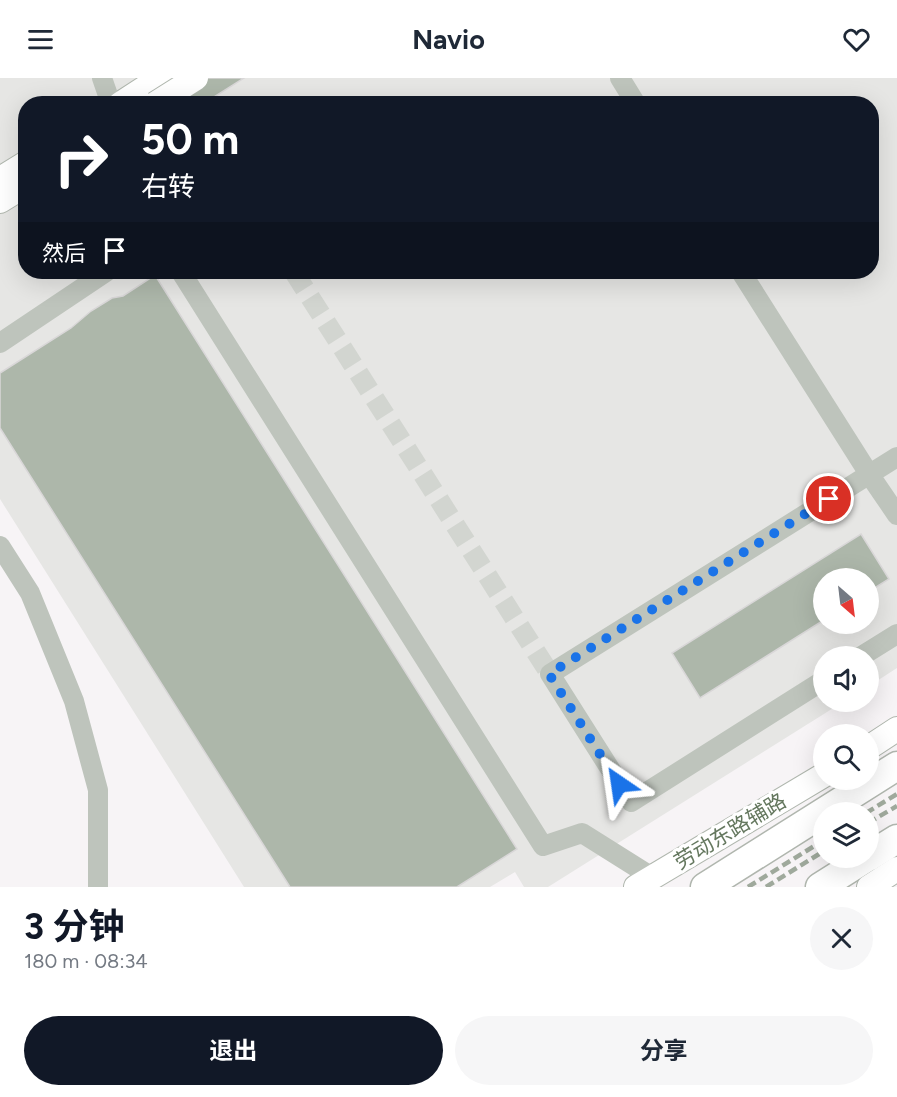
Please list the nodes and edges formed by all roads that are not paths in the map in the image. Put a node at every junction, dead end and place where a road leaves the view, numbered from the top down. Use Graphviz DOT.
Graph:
graph roads {
  1 [pos="102,78"];
  2 [pos="160,78"];
  3 [pos="196,78"];
  4 [pos="620,78"];
  5 [pos="108,96"];
  6 [pos="132,96"];
  7 [pos="168,96"];
  8 [pos="631,96"];
  9 [pos="18,168"];
  10 [pos="0,179"];
  11 [pos="18,190"];
  12 [pos="0,201"];
  13 [pos="97,279"];
  14 [pos="185,279"];
  15 [pos="745,279"];
  16 [pos="0,343"];
  17 [pos="897,457"];
  18 [pos="869,474"];
  19 [pos="897,515"];
  20 [pos="0,546"];
  21 [pos="897,634"];
  22 [pos="878,646"];
  23 [pos="813,687"];
  24 [pos="897,729"];
  25 [pos="879,741"];
  26 [pos="897,766"];
  27 [pos="813,782"];
  28 [pos="897,839"];
  29 [pos="879,850"];
  30 [pos="850,868"];
  31 [pos="897,869"];
  32 [pos="644,882"];
  33 [pos="98,887"];
  34 [pos="705,887"];
  35 [pos="820,887"];
  36 [pos="869,887"];
  1 -- 5 [label="street"];
  2 -- 6 [label="main road"];
  3 -- 7 [label="main road, bridge"];
  4 -- 8 [label="street"];
  9 -- 10 [label="main road"];
  11 -- 12 [label="main road"];
  13 -- 16 [label="street"];
  14 -- 32 [label="street"];
  15 -- 18 [label="street"];
  17 -- 18 [label="street"];
  18 -- 19 [label="street"];
  18 -- 23 [label="street"];
  20 -- 33 [label="street"];
  21 -- 22 [label="street"];
  24 -- 25 [label="main road"];
  26 -- 34 [label="highway"];
  27 -- 32 [label="main road, 劳动东路辅路"];
  28 -- 29 [label="highway"];
  30 -- 35 [label="highway"];
  31 -- 36 [label="main road"];
}
